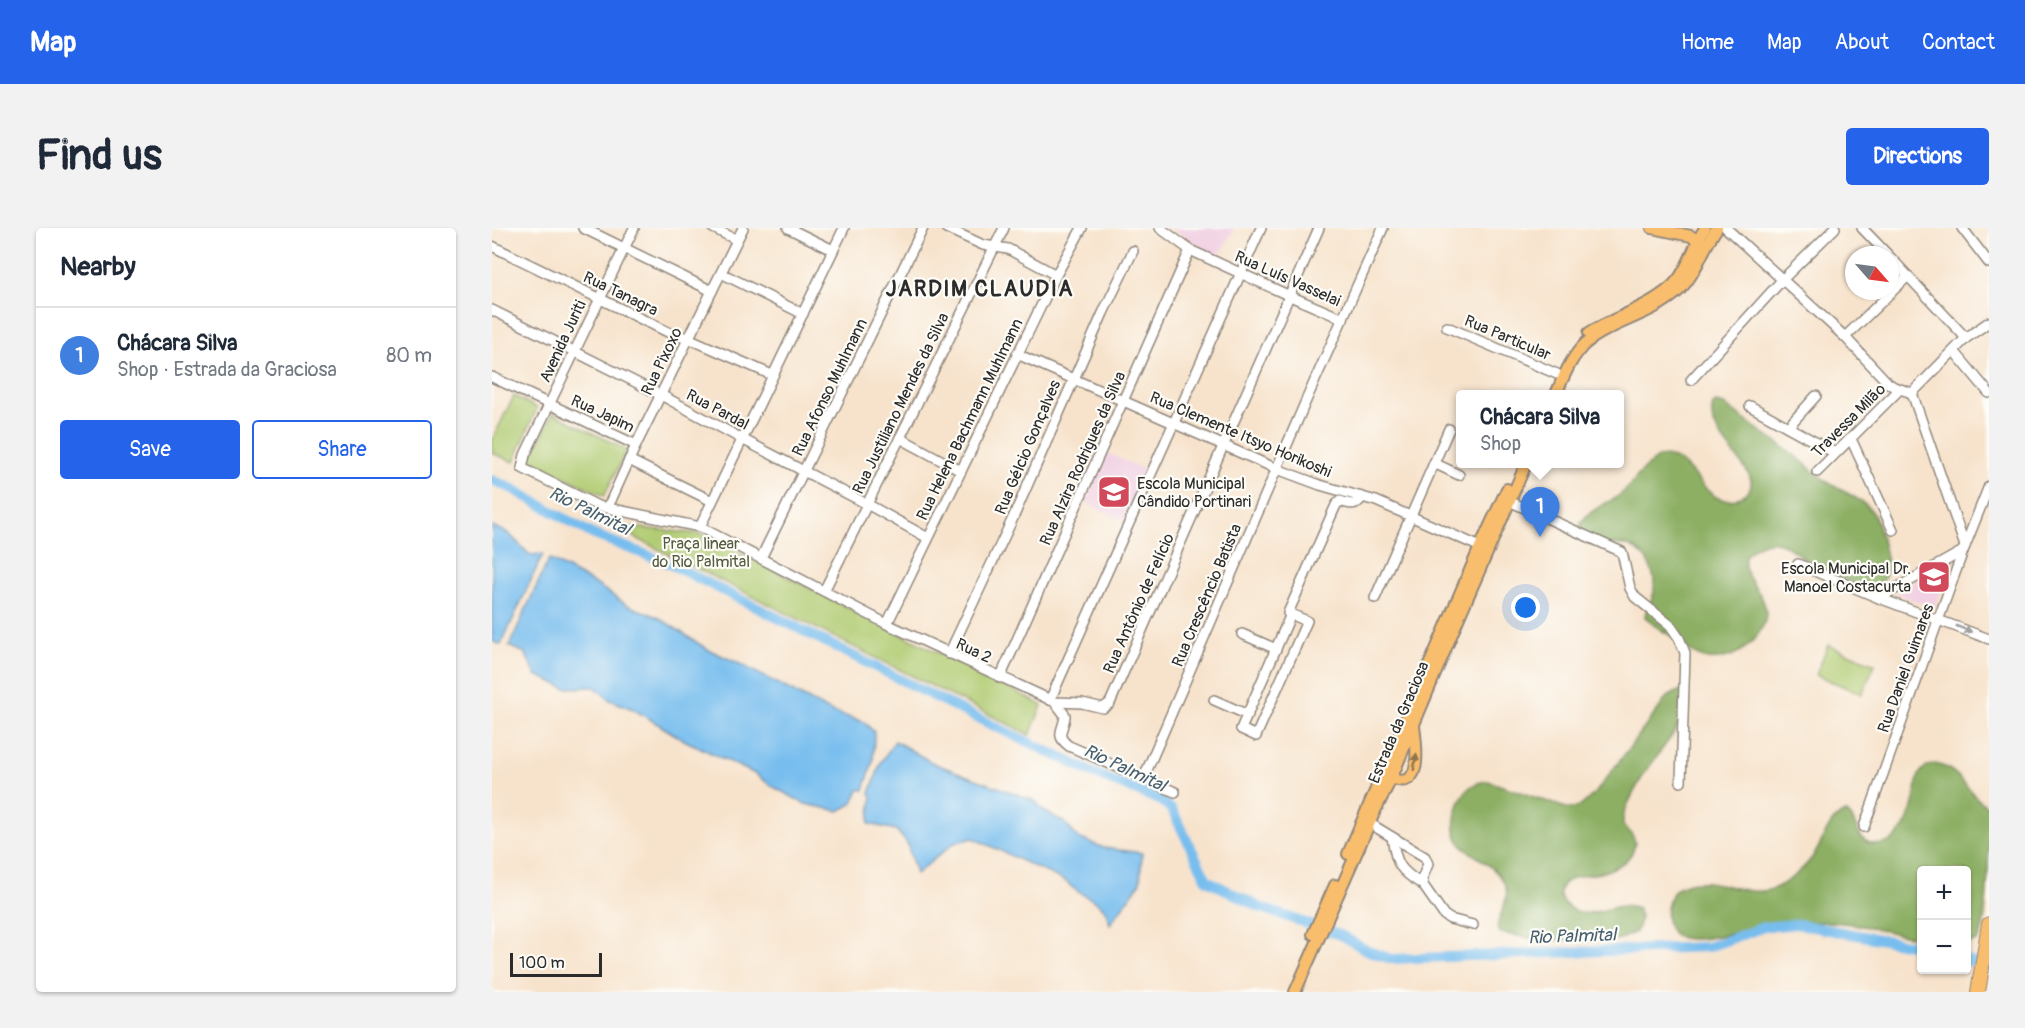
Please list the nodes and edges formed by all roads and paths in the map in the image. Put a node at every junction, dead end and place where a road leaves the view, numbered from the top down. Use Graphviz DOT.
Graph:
graph roads {
  1 [pos="583,228"];
  2 [pos="634,228"];
  3 [pos="713,228"];
  4 [pos="742,228"];
  5 [pos="788,228"];
  6 [pos="844,228"];
  7 [pos="923,228"];
  8 [pos="946,228"];
  9 [pos="1004,228"];
  10 [pos="1082,228"];
  11 [pos="1261,228"];
  12 [pos="1319,228"];
  13 [pos="1383,228"];
  14 [pos="1652,228"];
  15 [pos="1705,228"];
  16 [pos="1717,228"];
  17 [pos="1726,228"];
  18 [pos="1835,228"];
  19 [pos="1862,228"];
  20 [pos="1962,228"];
  21 [pos="1163,229"];
  22 [pos="737,240"];
  23 [pos="1701,243"];
  24 [pos="492,246"];
  25 [pos="1879,246"];
  26 [pos="993,247"];
  27 [pos="624,249"];
  28 [pos="833,250"];
  29 [pos="1190,250"];
  30 [pos="1133,251"];
  31 [pos="1989,263"];
  32 [pos="1899,267"];
  33 [pos="721,273"];
  34 [pos="1241,274"];
  35 [pos="1056,275"];
  36 [pos="1908,276"];
  37 [pos="1783,279"];
  38 [pos="712,291"];
  39 [pos="1290,296"];
  40 [pos="598,299"];
  41 [pos="492,310"];
  42 [pos="803,314"];
  43 [pos="1343,319"];
  44 [pos="1989,322"];
  45 [pos="1447,327"];
  46 [pos="1845,337"];
  47 [pos="688,338"];
  48 [pos="1966,338"];
  49 [pos="575,351"];
  50 [pos="1954,351"];
  51 [pos="1017,354"];
  52 [pos="1557,374"];
  53 [pos="772,375"];
  54 [pos="492,377"];
  55 [pos="1074,378"];
  56 [pos="1691,380"];
  57 [pos="1900,389"];
  58 [pos="1550,390"];
  59 [pos="1558,390"];
  60 [pos="1912,393"];
  61 [pos="1989,393"];
  62 [pos="661,395"];
  63 [pos="1816,396"];
  64 [pos="1123,400"];
  65 [pos="548,404"];
  66 [pos="1750,406"];
  67 [pos="1174,423"];
  68 [pos="1788,427"];
  69 [pos="1449,429"];
  70 [pos="900,438"];
  71 [pos="742,439"];
  72 [pos="1851,439"];
  73 [pos="636,445"];
  74 [pos="1224,446"];
  75 [pos="1835,453"];
  76 [pos="629,460"];
  77 [pos="1434,464"];
  78 [pos="522,468"];
  79 [pos="1516,468"];
  80 [pos="1524,468"];
  81 [pos="1277,469"];
  82 [pos="804,470"];
  83 [pos="961,471"];
  84 [pos="1817,472"];
  85 [pos="1459,475"];
  86 [pos="1989,486"];
  87 [pos="1362,497"];
  88 [pos="712,501"];
  89 [pos="1509,501"];
  90 [pos="867,504"];
  91 [pos="608,507"];
  92 [pos="1410,517"];
  93 [pos="700,527"];
  94 [pos="1893,530"];
  95 [pos="928,538"];
  96 [pos="1484,548"];
  97 [pos="1964,548"];
  98 [pos="761,558"];
  99 [pos="1798,564"];
  100 [pos="824,591"];
  101 [pos="1375,598"];
  102 [pos="1879,598"];
  103 [pos="1291,614"];
  104 [pos="1938,619"];
  105 [pos="887,624"];
  106 [pos="1242,634"];
  107 [pos="1989,639"];
  108 [pos="1276,649"];
  109 [pos="949,654"];
  110 [pos="1000,678"];
  111 [pos="1214,700"];
  112 [pos="1053,701"];
  113 [pos="1248,715"];
  114 [pos="1413,725"];
  115 [pos="1387,776"];
  116 [pos="1144,777"];
  117 [pos="1681,782"];
  118 [pos="1175,792"];
  119 [pos="1369,823"];
  120 [pos="1864,827"];
  121 [pos="1392,837"];
  122 [pos="1423,885"];
  123 [pos="1324,919"];
  124 [pos="1989,924"];
  125 [pos="1473,925"];
  126 [pos="1314,941"];
  127 [pos="1979,987"];
  128 [pos="1288,992"];
  129 [pos="1295,992"];
  1 -- 27 [label="street"];
  2 -- 27 [label="street, Avenida Juriti"];
  3 -- 22 [label="street"];
  4 -- 22 [label="street, Rua Pixoxo"];
  5 -- 28 [label="street"];
  6 -- 28 [label="street"];
  7 -- 82 [label="street, Rua Afonso Muhlmann"];
  8 -- 26 [label="street"];
  9 -- 26 [label="street, Rua Justiliano Mendes da Silva"];
  10 -- 35 [label="street, Rua Helena Bachmann Muhlmann"];
  11 -- 34 [label="street"];
  12 -- 39 [label="street, Rua Antônio de Felício"];
  13 -- 43 [label="street, Rua Crescêncio Batista"];
  14 -- 23 [label="main road"];
  15 -- 23 [label="main road"];
  16 -- 23 [label="main road"];
  17 -- 37 [label="street"];
  18 -- 37 [label="street"];
  19 -- 25 [label="street"];
  20 -- 31 [label="street"];
  21 -- 29 [label="street, Rua Luís Vasselai"];
  22 -- 33 [label="street, Rua Pixoxo"];
  23 -- 52 [label="main road"];
  23 -- 59 [label="main road"];
  24 -- 40 [label="street, Rua Tanagra"];
  26 -- 35 [label="street"];
  26 -- 70 [label="street, Rua Justiliano Mendes da Silva"];
  27 -- 38 [label="street"];
  27 -- 40 [label="street, Avenida Juriti"];
  28 -- 42 [label="street"];
  29 -- 34 [label="street, Rua Luís Vasselai"];
  29 -- 64 [label="street, Rua Alzira Rodrigues da Silva"];
  30 -- 55 [label="street, Rua Gélcio Gonçalves"];
  32 -- 36 [label="street"];
  33 -- 38 [label="street, Rua Pixoxo"];
  33 -- 42 [label="street"];
  34 -- 39 [label="street, Rua Luís Vasselai"];
  34 -- 67 [label="street"];
  35 -- 51 [label="street, Rua Helena Bachmann Muhlmann"];
  36 -- 46 [label="street"];
  36 -- 48 [label="street"];
  37 -- 46 [label="street"];
  37 -- 56 [label="street"];
  38 -- 47 [label="street, Rua Pixoxo"];
  39 -- 43 [label="street, Rua Luís Vasselai"];
  39 -- 74 [label="street, Rua Antônio de Felício"];
  40 -- 47 [label="street, Rua Tanagra"];
  40 -- 49 [label="street, Avenida Juriti"];
  41 -- 49 [label="street, Rua Pardal"];
  42 -- 53 [label="street"];
  43 -- 81 [label="street, Rua Crescêncio Batista"];
  44 -- 48 [label="street"];
  45 -- 52 [label="street, Rua Particular"];
  46 -- 57 [label="street"];
  47 -- 53 [label="street, Rua Tanagra"];
  47 -- 62 [label="street, Rua Pixoxo"];
  48 -- 50 [label="street"];
  49 -- 62 [label="street, Rua Pardal"];
  49 -- 65 [label="street, Avenida Juriti"];
  50 -- 60 [label="street"];
  50 -- 61 [label="street"];
  51 -- 55 [label="street, Rua Clemente Itsyo Horikoshi"];
  51 -- 83 [label="street, Rua Helena Bachmann Muhlmann"];
  52 -- 58 [label="main road"];
  53 -- 71 [label="street"];
  54 -- 65 [label="street, Rua Japim"];
  55 -- 64 [label="street, Rua Clemente Itsyo Horikoshi"];
  55 -- 109 [label="street, Rua Gélcio Gonçalves"];
  57 -- 60 [label="street"];
  57 -- 72 [label="street, Travessa Milão"];
  60 -- 97 [label="street"];
  62 -- 71 [label="street, Rua Pardal"];
  62 -- 73 [label="street, Rua Pixoxo"];
  63 -- 68 [label="street"];
  64 -- 67 [label="street, Rua Clemente Itsyo Horikoshi"];
  64 -- 110 [label="street, Rua Alzira Rodrigues da Silva"];
  65 -- 73 [label="street, Rua Japim"];
  65 -- 78 [label="street, Avenida Juriti"];
  66 -- 68 [label="street"];
  67 -- 74 [label="street, Rua Clemente Itsyo Horikoshi"];
  67 -- 112 [label="street"];
  68 -- 75 [label="street"];
  69 -- 77 [label="street"];
  70 -- 83 [label="street"];
  70 -- 90 [label="street, Rua Justiliano Mendes da Silva"];
  71 -- 82 [label="street, Rua Pardal"];
  71 -- 88 [label="street"];
  72 -- 75 [label="street, Travessa Milão"];
  72 -- 94 [label="street"];
  73 -- 76 [label="street, Rua Pixoxo"];
  74 -- 81 [label="street, Rua Clemente Itsyo Horikoshi"];
  74 -- 112 [label="street, Rua Antônio de Felício"];
  75 -- 84 [label="street, Travessa Milão"];
  76 -- 88 [label="street"];
  76 -- 91 [label="street, Rua Pixoxo"];
  77 -- 85 [label="street"];
  77 -- 92 [label="street"];
  78 -- 91 [label="street, Rua 2"];
  79 -- 96 [label="main road, Estrada da Graciosa"];
  80 -- 89 [label="main road, Estrada da Graciosa"];
  81 -- 87 [label="street, Rua Clemente Itsyo Horikoshi"];
  81 -- 116 [label="street, Rua Crescêncio Batista"];
  82 -- 90 [label="street, Rua Pardal"];
  82 -- 98 [label="street, Rua Afonso Muhlmann"];
  83 -- 95 [label="street, Rua Helena Bachmann Muhlmann"];
  86 -- 97 [label="street, Rua Daniel Guimares"];
  87 -- 92 [label="street, Rua Clemente Itsyo Horikoshi"];
  87 -- 103 [label="street"];
  88 -- 93 [label="street"];
  89 -- 96 [label="main road, Estrada da Graciosa"];
  89 -- 117 [label="street"];
  90 -- 95 [label="street, Rua Pardal"];
  90 -- 100 [label="street, Rua Justiliano Mendes da Silva"];
  91 -- 93 [label="street, Rua 2"];
  92 -- 96 [label="street, Rua Clemente Itsyo Horikoshi"];
  92 -- 101 [label="street"];
  93 -- 98 [label="street, Rua 2"];
  95 -- 105 [label="street, Rua Helena Bachmann Muhlmann"];
  96 -- 114 [label="main road, Estrada da Graciosa"];
  96 -- 115 [label="main road, Estrada da Graciosa"];
  97 -- 102 [label="street"];
  97 -- 104 [label="street, Rua Daniel Guimares"];
  98 -- 100 [label="street, Rua 2"];
  99 -- 102 [label="street"];
  100 -- 105 [label="street, Rua 2"];
  102 -- 104 [label="street"];
  103 -- 108 [label="street"];
  103 -- 113 [label="street"];
  104 -- 107 [label="street, one-way"];
  104 -- 120 [label="street, Rua Daniel Guimares"];
  105 -- 109 [label="street, Rua 2"];
  106 -- 108 [label="street"];
  108 -- 113 [label="street"];
  109 -- 110 [label="street, Rua 2"];
  110 -- 112 [label="street, Rua 2"];
  111 -- 113 [label="street"];
  112 -- 116 [label="street"];
  114 -- 115 [label="main road, Estrada da Graciosa"];
  115 -- 114 [label="main road, one-way"];
  115 -- 119 [label="main road, Estrada da Graciosa"];
  115 -- 123 [label="main road, Estrada da Graciosa"];
  116 -- 118 [label="street"];
  119 -- 121 [label="street"];
  119 -- 123 [label="main road, Estrada da Graciosa"];
  121 -- 122 [label="street"];
  121 -- 122 [label="street"];
  122 -- 125 [label="street"];
  123 -- 126 [label="main road, Estrada da Graciosa"];
  124 -- 127 [label="highway"];
  126 -- 128 [label="main road, Estrada da Graciosa"];
  126 -- 129 [label="main road, Estrada da Graciosa"];
}
